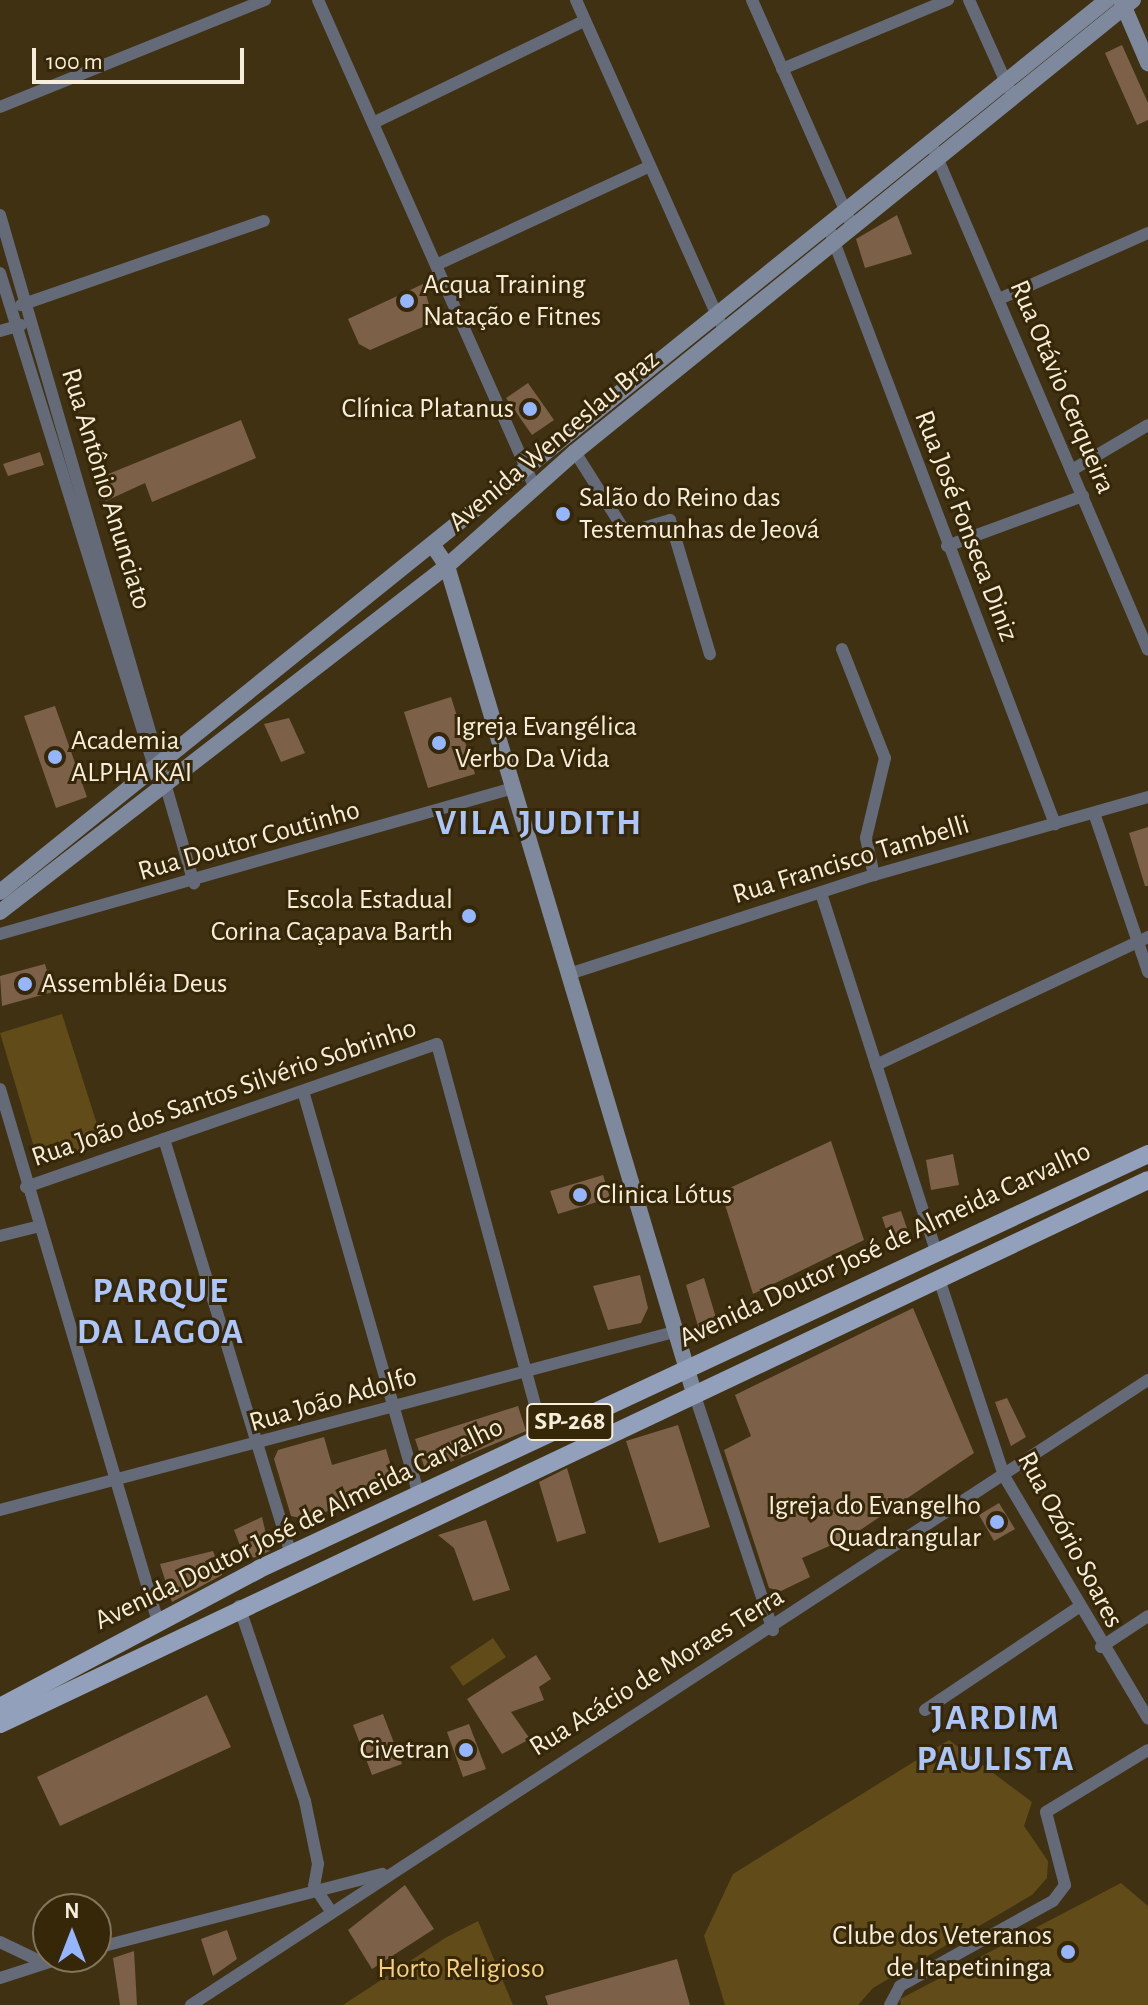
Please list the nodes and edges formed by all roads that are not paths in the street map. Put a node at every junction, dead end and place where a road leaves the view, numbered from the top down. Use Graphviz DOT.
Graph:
graph roads {
  1 [pos="265,0"];
  2 [pos="318,0"];
  3 [pos="576,0"];
  4 [pos="752,0"];
  5 [pos="948,0"];
  6 [pos="969,0"];
  7 [pos="1107,0"];
  8 [pos="1126,2"];
  9 [pos="584,21"];
  10 [pos="1148,63"];
  11 [pos="782,69"];
  12 [pos="1006,83"];
  13 [pos="1014,103"];
  14 [pos="0,107"];
  15 [pos="373,123"];
  16 [pos="931,143"];
  17 [pos="940,162"];
  18 [pos="648,167"];
  19 [pos="846,211"];
  20 [pos="0,215"];
  21 [pos="264,221"];
  22 [pos="828,226"];
  23 [pos="853,228"];
  24 [pos="1148,233"];
  25 [pos="834,244"];
  26 [pos="436,265"];
  27 [pos="0,273"];
  28 [pos="999,299"];
  29 [pos="26,303"];
  30 [pos="11,309"];
  31 [pos="717,317"];
  32 [pos="31,321"];
  33 [pos="16,326"];
  34 [pos="0,331"];
  35 [pos="725,333"];
  36 [pos="1148,425"];
  37 [pos="575,452"];
  38 [pos="526,466"];
  39 [pos="1072,470"];
  40 [pos="535,488"];
  41 [pos="1083,496"];
  42 [pos="85,500"];
  43 [pos="71,505"];
  44 [pos="947,546"];
  45 [pos="434,547"];
  46 [pos="447,566"];
  47 [pos="116,630"];
  48 [pos="1145,635"];
  49 [pos="842,649"];
  50 [pos="1148,650"];
  51 [pos="710,654"];
  52 [pos="298,656"];
  53 [pos="312,672"];
  54 [pos="161,775"];
  55 [pos="510,789"];
  56 [pos="1148,797"];
  57 [pos="1094,813"];
  58 [pos="1055,824"];
  59 [pos="874,875"];
  60 [pos="194,883"];
  61 [pos="0,892"];
  62 [pos="821,893"];
  63 [pos="0,912"];
  64 [pos="0,934"];
  65 [pos="1143,939"];
  66 [pos="1148,972"];
  67 [pos="569,974"];
  68 [pos="876,1065"];
  69 [pos="0,1089"];
  70 [pos="303,1091"];
  71 [pos="164,1139"];
  72 [pos="1148,1154"];
  73 [pos="1148,1180"];
  74 [pos="26,1187"];
  75 [pos="36,1227"];
  76 [pos="0,1236"];
  77 [pos="937,1254"];
  78 [pos="940,1282"];
  79 [pos="678,1331"];
  80 [pos="689,1366"];
  81 [pos="524,1372"];
  82 [pos="1148,1380"];
  83 [pos="694,1393"];
  84 [pos="394,1407"];
  85 [pos="543,1435"];
  86 [pos="259,1445"];
  87 [pos="1004,1476"];
  88 [pos="113,1484"];
  89 [pos="419,1495"];
  90 [pos="0,1510"];
  91 [pos="291,1554"];
  92 [pos="1076,1609"];
  93 [pos="232,1610"];
  94 [pos="1148,1616"];
  95 [pos="158,1622"];
  96 [pos="773,1630"];
  97 [pos="1101,1647"];
  98 [pos="0,1707"];
  99 [pos="925,1710"];
  100 [pos="1148,1719"];
  101 [pos="0,1724"];
  102 [pos="1148,1750"];
  103 [pos="390,1872"];
  104 [pos="314,1886"];
  105 [pos="332,1913"];
  106 [pos="0,1942"];
  107 [pos="112,1943"];
  108 [pos="32,1957"];
  109 [pos="32,1967"];
  110 [pos="0,1978"];
  111 [pos="191,2005"];
  112 [pos="890,2005"];
  1 -- 14 [label="street"];
  2 -- 15 [label="street"];
  3 -- 9 [label="street"];
  4 -- 11 [label="street"];
  5 -- 11 [label="street"];
  6 -- 12 [label="street"];
  7 -- 12 [label="main road, Avenida Wenceslau Braz"];
  8 -- 10 [label="main road"];
  8 -- 13 [label="main road, Avenida Wenceslau Braz"];
  9 -- 15 [label="street"];
  9 -- 18 [label="street"];
  11 -- 19 [label="street"];
  12 -- 13 [label="street"];
  12 -- 16 [label="main road, Avenida Wenceslau Braz"];
  13 -- 17 [label="main road, Avenida Wenceslau Braz"];
  15 -- 26 [label="street"];
  16 -- 17 [label="street, Rua Otávio Cerqueira"];
  16 -- 19 [label="main road, Avenida Wenceslau Braz"];
  17 -- 23 [label="main road, Avenida Wenceslau Braz"];
  17 -- 28 [label="street, Rua Otávio Cerqueira"];
  18 -- 26 [label="street"];
  18 -- 31 [label="street"];
  19 -- 22 [label="main road, Avenida Wenceslau Braz"];
  19 -- 23 [label="street"];
  20 -- 29 [label="street, Rua Antônio Anunciato"];
  21 -- 29 [label="street"];
  22 -- 25 [label="street, Rua José Fonseca Diniz"];
  22 -- 31 [label="main road, Avenida Wenceslau Braz"];
  23 -- 25 [label="main road, Avenida Wenceslau Braz"];
  24 -- 28 [label="street"];
  25 -- 35 [label="main road, Avenida Wenceslau Braz"];
  25 -- 44 [label="street, Rua José Fonseca Diniz"];
  26 -- 38 [label="street"];
  27 -- 30 [label="street, Rua Antônio Anunciato"];
  28 -- 39 [label="street, Rua Otávio Cerqueira"];
  29 -- 30 [label="street"];
  29 -- 32 [label="street, Rua Antônio Anunciato"];
  30 -- 33 [label="street, Rua Antônio Anunciato"];
  31 -- 35 [label="street"];
  31 -- 38 [label="main road, Avenida Wenceslau Braz"];
  32 -- 33 [label="street"];
  32 -- 42 [label="street, Rua Antônio Anunciato"];
  33 -- 34 [label="street"];
  33 -- 43 [label="street, Rua Antônio Anunciato"];
  35 -- 37 [label="main road, Avenida Wenceslau Braz"];
  36 -- 39 [label="street"];
  37 -- 40 [label="main road, Avenida Wenceslau Braz"];
  37 -- 51 [label="street"];
  38 -- 40 [label="street"];
  38 -- 45 [label="main road, Avenida Wenceslau Braz"];
  39 -- 41 [label="street, Rua Otávio Cerqueira"];
  40 -- 46 [label="main road, Avenida Wenceslau Braz"];
  41 -- 44 [label="street"];
  41 -- 48 [label="street, Rua Otávio Cerqueira"];
  42 -- 43 [label="street"];
  42 -- 47 [label="street, Rua Antônio Anunciato"];
  43 -- 47 [label="street, Rua Antônio Anunciato"];
  44 -- 58 [label="street, Rua José Fonseca Diniz"];
  45 -- 46 [label="main road"];
  45 -- 52 [label="main road, Avenida Wenceslau Braz"];
  46 -- 53 [label="main road, Avenida Wenceslau Braz"];
  46 -- 55 [label="main road"];
  47 -- 54 [label="street, Rua Antônio Anunciato"];
  48 -- 50 [label="street, Rua Otávio Cerqueira"];
  49 -- 59 [label="street"];
  52 -- 53 [label="main road"];
  52 -- 54 [label="main road, Avenida Wenceslau Braz"];
  53 -- 54 [label="main road, Avenida Wenceslau Braz"];
  54 -- 60 [label="street, Rua Antônio Anunciato"];
  54 -- 61 [label="main road, Avenida Wenceslau Braz"];
  54 -- 63 [label="main road, Avenida Wenceslau Braz"];
  55 -- 60 [label="street, Rua Doutor Coutinho"];
  55 -- 67 [label="main road"];
  56 -- 57 [label="street, Rua Francisco Tambelli"];
  57 -- 58 [label="street, Rua Francisco Tambelli"];
  57 -- 65 [label="street"];
  58 -- 59 [label="street, Rua Francisco Tambelli"];
  59 -- 62 [label="street, Rua Francisco Tambelli"];
  60 -- 64 [label="street, Rua Doutor Coutinho"];
  62 -- 67 [label="street, Rua Francisco Tambelli"];
  62 -- 68 [label="street"];
  65 -- 66 [label="street"];
  65 -- 68 [label="street"];
  67 -- 79 [label="main road"];
  68 -- 77 [label="street"];
  69 -- 74 [label="street"];
  70 -- 71 [label="street, Rua João dos Santos Silvério Sobrinho"];
  70 -- 81 [label="street, Rua João dos Santos Silvério Sobrinho"];
  70 -- 84 [label="street"];
  71 -- 74 [label="street, Rua João dos Santos Silvério Sobrinho"];
  71 -- 86 [label="street"];
  72 -- 77 [label="main road, Avenida Doutor José de Almeida Carvalho / SP-268"];
  73 -- 78 [label="main road, Avenida Doutor José de Almeida Carvalho / SP-268"];
  74 -- 75 [label="street"];
  75 -- 76 [label="street"];
  75 -- 88 [label="street"];
  77 -- 80 [label="main road, Avenida Doutor José de Almeida Carvalho / SP-268"];
  78 -- 83 [label="main road, Avenida Doutor José de Almeida Carvalho / SP-268"];
  78 -- 87 [label="street, Rua Ozório Soares"];
  79 -- 80 [label="main road"];
  79 -- 81 [label="street, Rua João Adolfo"];
  80 -- 83 [label="main road"];
  80 -- 85 [label="main road, Avenida Doutor José de Almeida Carvalho / SP-268"];
  81 -- 84 [label="street, Rua João Adolfo"];
  81 -- 85 [label="street"];
  82 -- 87 [label="street, Rua Acácio de Moraes Terra"];
  83 -- 93 [label="main road, Avenida Doutor José de Almeida Carvalho / SP-268"];
  83 -- 96 [label="street"];
  84 -- 86 [label="street, Rua João Adolfo"];
  84 -- 89 [label="street"];
  85 -- 89 [label="main road, Avenida Doutor José de Almeida Carvalho / SP-268"];
  86 -- 88 [label="street, Rua João Adolfo"];
  86 -- 91 [label="street"];
  87 -- 92 [label="street, Rua Ozório Soares"];
  87 -- 96 [label="street, Rua Acácio de Moraes Terra"];
  88 -- 90 [label="street, Rua João Adolfo"];
  88 -- 95 [label="street"];
  89 -- 91 [label="main road, Avenida Doutor José de Almeida Carvalho / SP-268"];
  91 -- 95 [label="main road, Avenida Doutor José de Almeida Carvalho / SP-268"];
  92 -- 97 [label="street, Rua Ozório Soares"];
  92 -- 99 [label="street"];
  93 -- 101 [label="main road, Avenida Doutor José de Almeida Carvalho / SP-268"];
  93 -- 104 [label="street"];
  94 -- 97 [label="street"];
  95 -- 98 [label="main road, Avenida Doutor José de Almeida Carvalho / SP-268"];
  96 -- 103 [label="street, Rua Acácio de Moraes Terra"];
  97 -- 100 [label="street, Rua Ozório Soares"];
  102 -- 112 [label="street"];
  103 -- 104 [label="street"];
  103 -- 105 [label="street, Rua Acácio de Moraes Terra"];
  104 -- 105 [label="street"];
  104 -- 107 [label="street"];
  105 -- 111 [label="street, Rua Acácio de Moraes Terra"];
  106 -- 108 [label="street"];
  109 -- 110 [label="street"];
}
